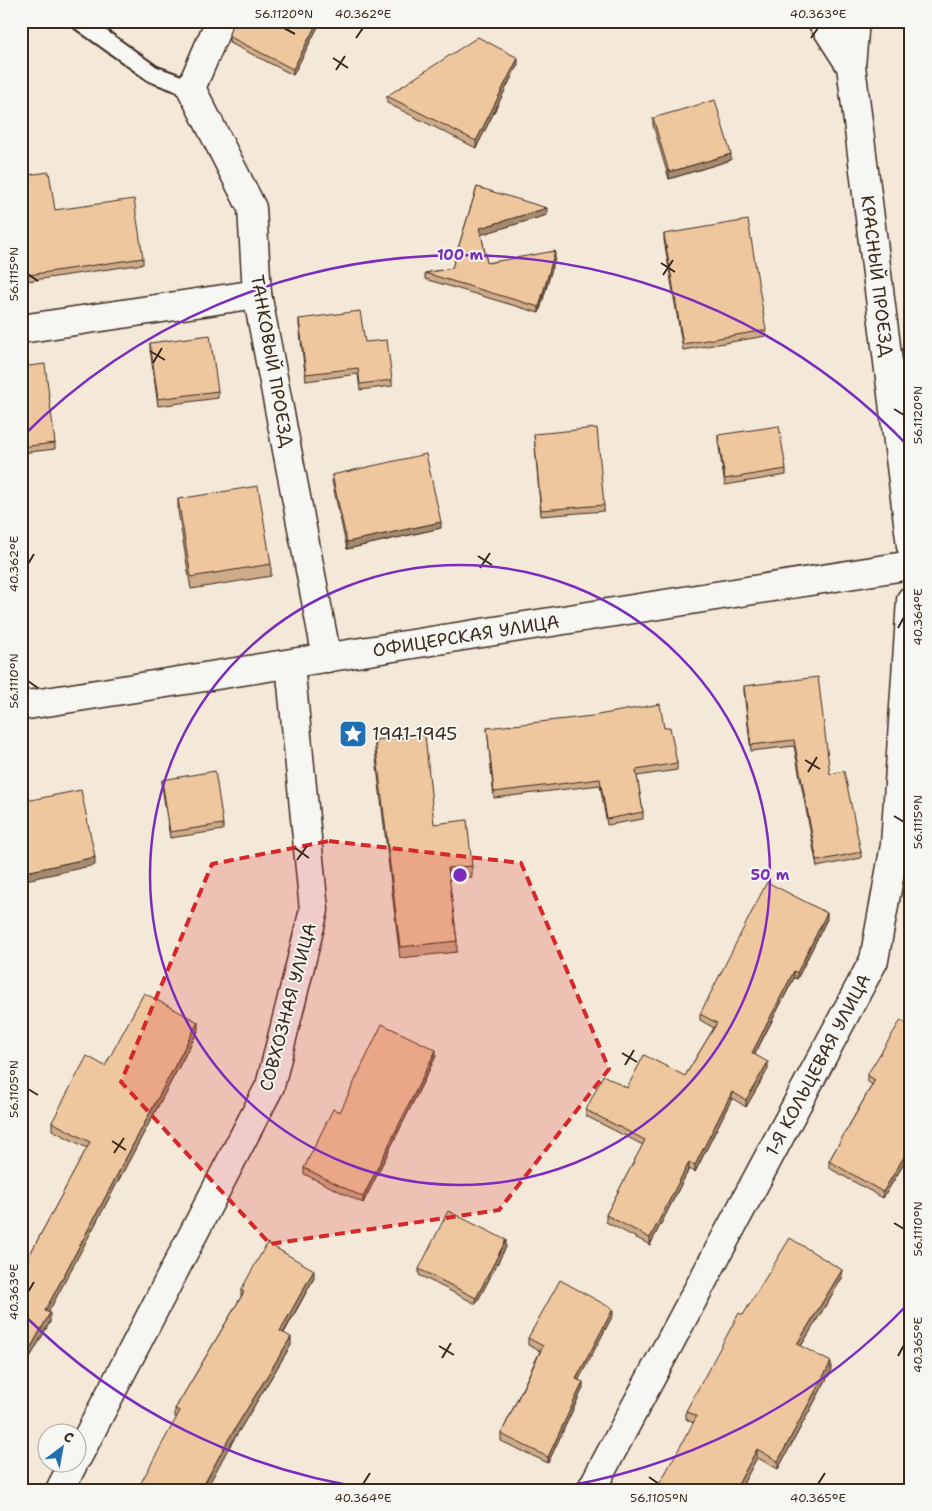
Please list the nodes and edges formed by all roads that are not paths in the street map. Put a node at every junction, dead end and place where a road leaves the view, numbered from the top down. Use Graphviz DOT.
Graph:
graph roads {
  1 [pos="79,21"];
  2 [pos="220,21"];
  3 [pos="822,21"];
  4 [pos="855,21"];
  5 [pos="851,66"];
  6 [pos="191,88"];
  7 [pos="257,294"];
  8 [pos="21,329"];
  9 [pos="911,546"];
  10 [pos="911,565"];
  11 [pos="911,600"];
  12 [pos="327,658"];
  13 [pos="290,664"];
  14 [pos="21,706"];
  15 [pos="88,1437"];
  16 [pos="68,1474"];
  17 [pos="60,1490"];
  18 [pos="591,1490"];
  1 -- 6 [label="lane"];
  2 -- 6 [label="street"];
  3 -- 5 [label="street"];
  4 -- 5 [label="street"];
  5 -- 9 [label="street, КРАСНЫЙ ПРОЕЗД"];
  6 -- 7 [label="street, ТАНКОВЫЙ ПРОЕЗД"];
  7 -- 8 [label="street"];
  7 -- 12 [label="street, ТАНКОВЫЙ ПРОЕЗД"];
  10 -- 12 [label="street, ОФИЦЕРСКАЯ УЛИЦА"];
  11 -- 18 [label="street, 1-Я КОЛЬЦЕВАЯ УЛИЦА"];
  12 -- 13 [label="street, ОФИЦЕРСКАЯ УЛИЦА"];
  13 -- 14 [label="street, ОФИЦЕРСКАЯ УЛИЦА"];
  13 -- 15 [label="street, СОВХОЗНАЯ УЛИЦА"];
  16 -- 17 [label="street"];
}
